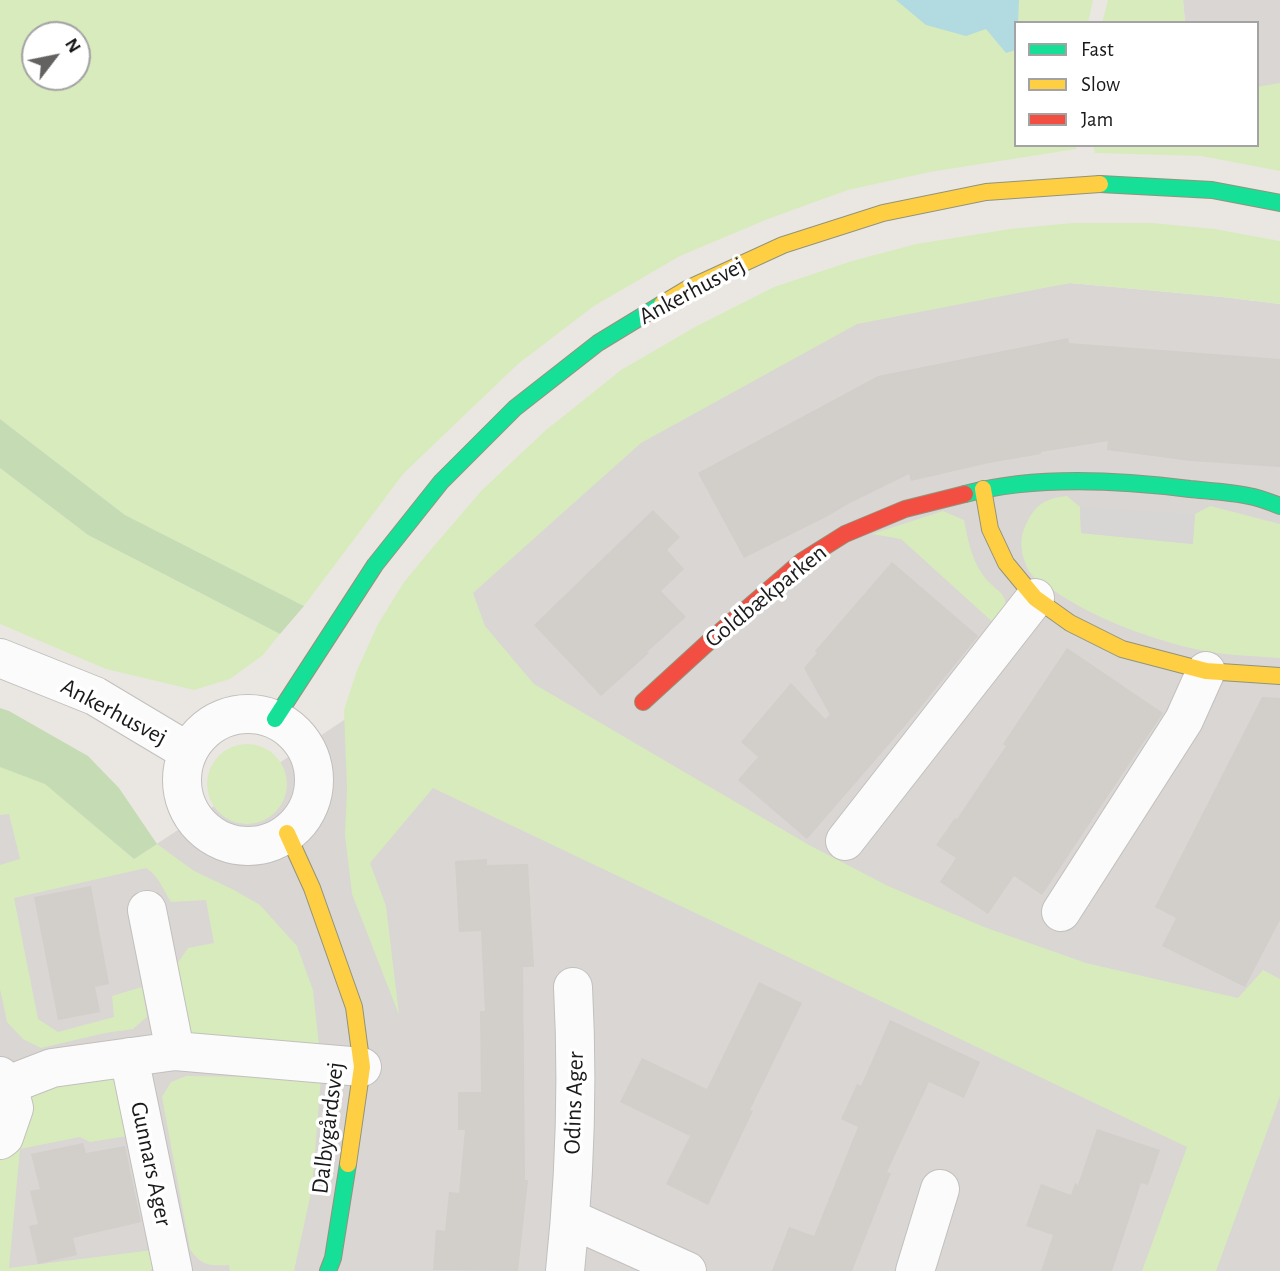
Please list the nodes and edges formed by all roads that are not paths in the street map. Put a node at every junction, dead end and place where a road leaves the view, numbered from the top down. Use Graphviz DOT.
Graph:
graph roads {
  1 [pos="1280,202"];
  2 [pos="983,489"];
  3 [pos="1280,506"];
  4 [pos="1035,598"];
  5 [pos="0,658"];
  6 [pos="1206,671"];
  7 [pos="1280,676"];
  8 [pos="643,702"];
  9 [pos="275,719"];
  10 [pos="187,751"];
  11 [pos="287,833"];
  12 [pos="845,841"];
  13 [pos="147,910"];
  14 [pos="1061,912"];
  15 [pos="573,987"];
  16 [pos="174,1051"];
  17 [pos="130,1057"];
  18 [pos="362,1067"];
  19 [pos="4,1081"];
  20 [pos="0,1140"];
  21 [pos="940,1189"];
  22 [pos="571,1219"];
  23 [pos="173,1271"];
  24 [pos="328,1271"];
  25 [pos="565,1271"];
  26 [pos="687,1271"];
  27 [pos="915,1271"];
  1 -- 9 [label="street, Ankerhusvej"];
  2 -- 3 [label="street, Goldbækparken"];
  2 -- 4 [label="street"];
  2 -- 8 [label="street, Goldbækparken"];
  4 -- 6 [label="street"];
  4 -- 12 [label="street"];
  5 -- 10 [label="street, Ankerhusvej"];
  6 -- 7 [label="street"];
  6 -- 14 [label="street"];
  9 -- 10 [label="street"];
  9 -- 11 [label="street"];
  10 -- 11 [label="street"];
  11 -- 18 [label="street, Dalbygårdsvej"];
  13 -- 16 [label="street"];
  15 -- 22 [label="street, Odins Ager"];
  16 -- 17 [label="street"];
  16 -- 18 [label="street"];
  17 -- 19 [label="street"];
  17 -- 23 [label="street, Gunnars Ager"];
  18 -- 24 [label="street, Dalbygårdsvej"];
  19 -- 20 [label="street"];
  21 -- 27 [label="street"];
  22 -- 25 [label="street, Odins Ager"];
  22 -- 26 [label="street"];
}
